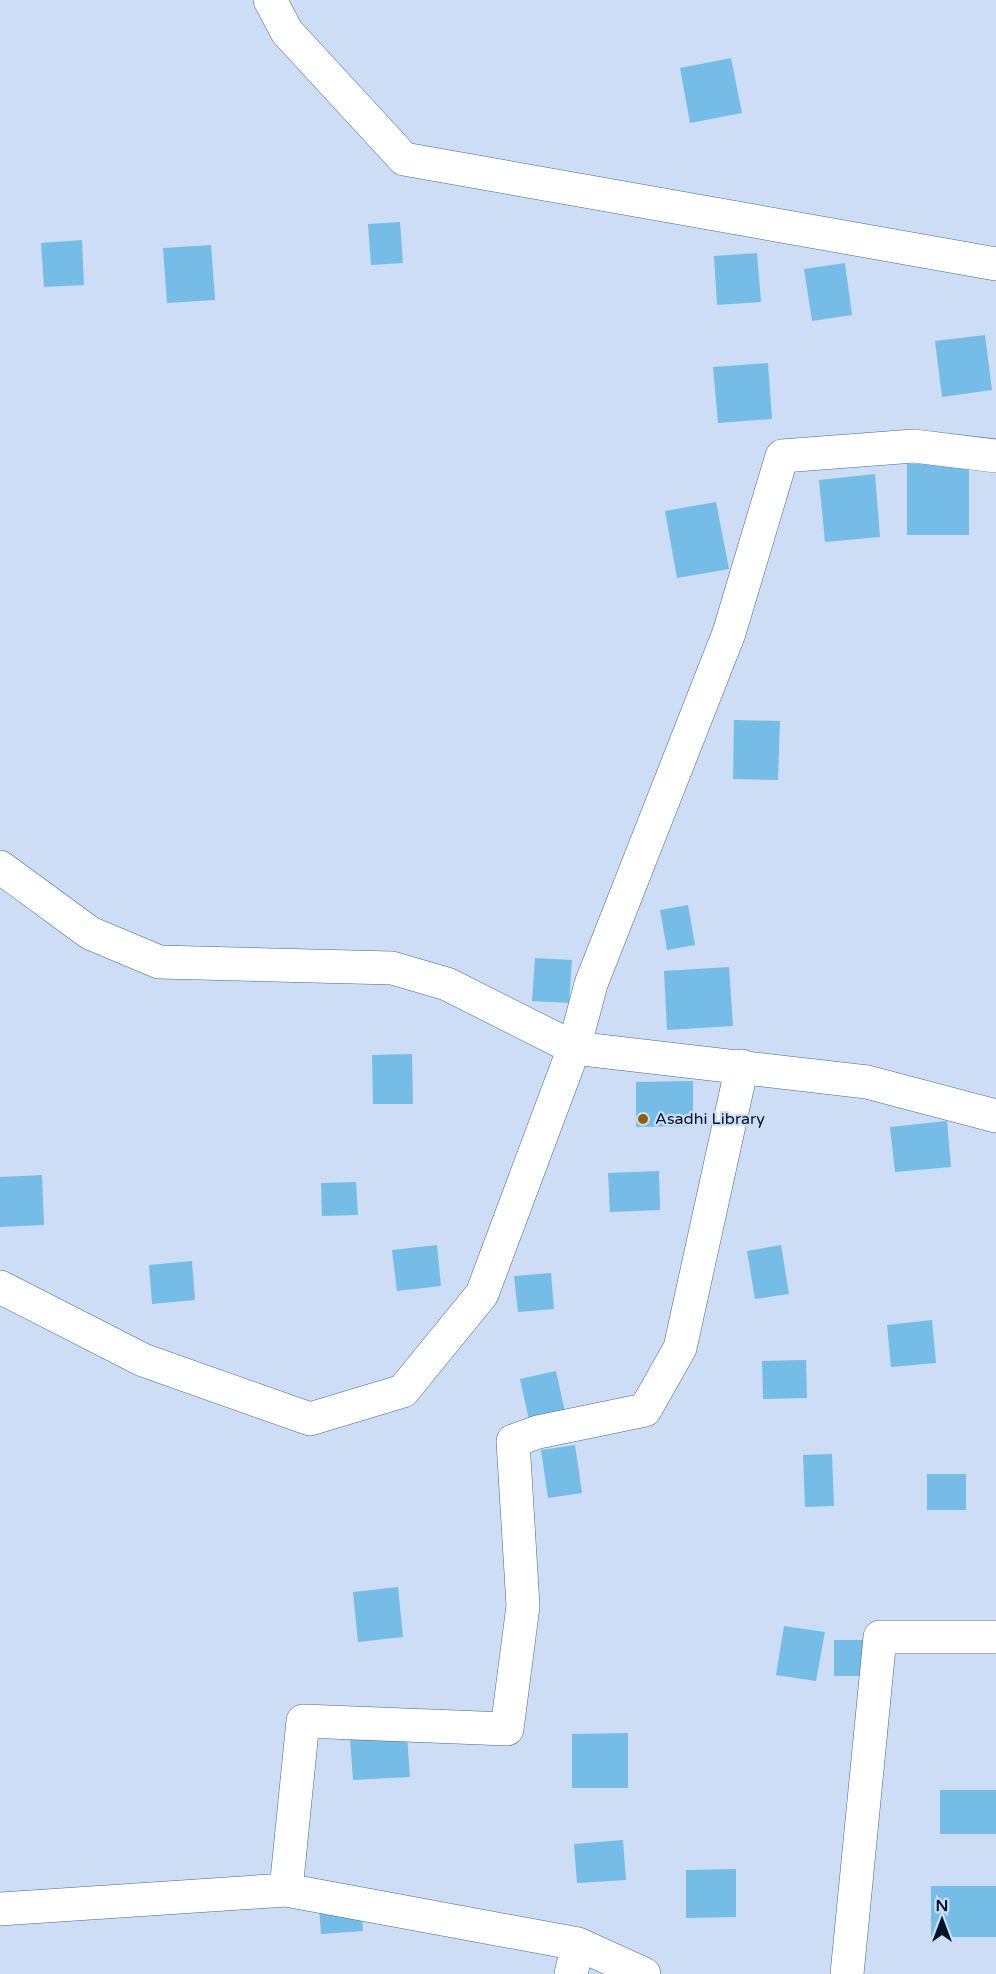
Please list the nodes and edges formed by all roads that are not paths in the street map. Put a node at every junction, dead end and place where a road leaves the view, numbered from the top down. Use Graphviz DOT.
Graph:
graph roads {
  1 [pos="270,0"];
  2 [pos="996,264"];
  3 [pos="996,456"];
  4 [pos="0,867"];
  5 [pos="574,1048"];
  6 [pos="742,1066"];
  7 [pos="996,1116"];
  8 [pos="0,1287"];
  9 [pos="996,1637"];
  10 [pos="286,1890"];
  11 [pos="0,1909"];
  12 [pos="574,1959"];
  13 [pos="644,1974"];
  14 [pos="847,1974"];
  1 -- 2 [label="street"];
  3 -- 5 [label="street"];
  4 -- 5 [label="street"];
  5 -- 6 [label="street"];
  5 -- 8 [label="street"];
  6 -- 7 [label="street"];
  6 -- 10 [label="street"];
  9 -- 14 [label="street"];
  10 -- 11 [label="street"];
  10 -- 12 [label="street"];
  12 -- 13 [label="street"];
}
